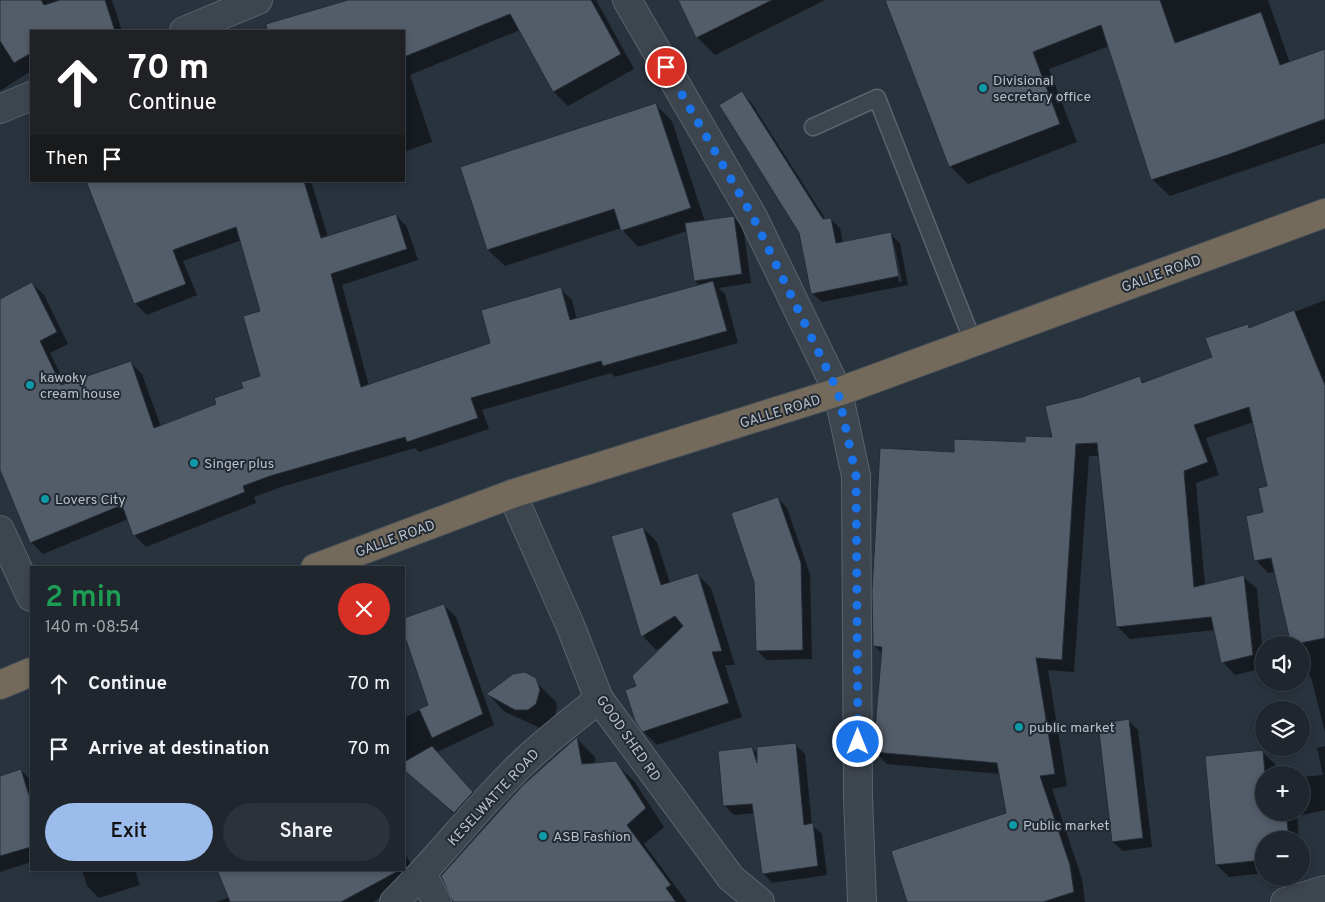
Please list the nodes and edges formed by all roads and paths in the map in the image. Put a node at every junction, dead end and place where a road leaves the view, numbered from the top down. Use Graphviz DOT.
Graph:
graph roads {
  1 [pos="258,0"];
  2 [pos="627,0"];
  3 [pos="186,30"];
  4 [pos="30,96"];
  5 [pos="0,109"];
  6 [pos="813,127"];
  7 [pos="1325,213"];
  8 [pos="974,342"];
  9 [pos="838,392"];
  10 [pos="512,494"];
  11 [pos="0,530"];
  12 [pos="321,566"];
  13 [pos="30,595"];
  14 [pos="30,672"];
  15 [pos="0,685"];
  16 [pos="599,699"];
  17 [pos="422,874"];
  18 [pos="1325,890"];
  19 [pos="394,902"];
  20 [pos="438,902"];
  21 [pos="760,902"];
  22 [pos="862,902"];
  23 [pos="1285,902"];
  1 -- 3 [label="street"];
  2 -- 9 [label="street"];
  4 -- 5 [label="street"];
  6 -- 8 [label="lane"];
  7 -- 8 [label="highway, GALLE ROAD"];
  8 -- 9 [label="highway, GALLE ROAD"];
  9 -- 10 [label="highway, GALLE ROAD"];
  9 -- 22 [label="street"];
  10 -- 12 [label="highway, GALLE ROAD"];
  10 -- 16 [label="street, GOOD SHED RD"];
  11 -- 13 [label="street"];
  14 -- 15 [label="highway"];
  16 -- 17 [label="street, KESELWATTE ROAD"];
  16 -- 21 [label="street, GOOD SHED RD"];
  17 -- 19 [label="street, KESELWATTE ROAD"];
  17 -- 20 [label="street"];
  18 -- 23 [label="street"];
}
